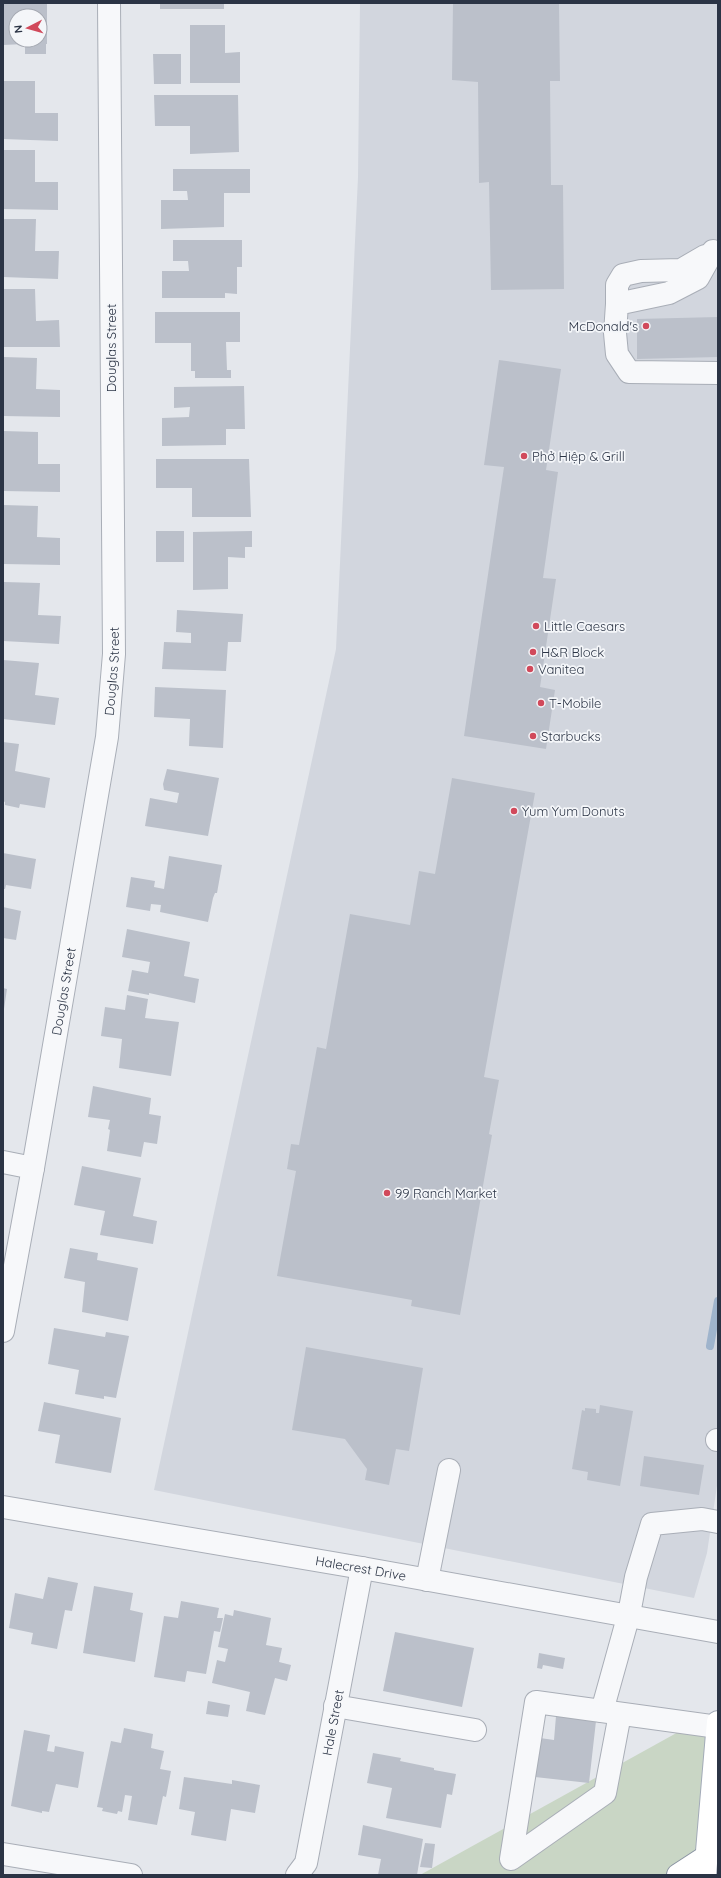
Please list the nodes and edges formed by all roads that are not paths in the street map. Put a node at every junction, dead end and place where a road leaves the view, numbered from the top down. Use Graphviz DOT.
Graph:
graph roads {
  1 [pos="109,3"];
  2 [pos="713,251"];
  3 [pos="718,373"];
  4 [pos="3,1162"];
  5 [pos="33,1168"];
  6 [pos="3,1331"];
  7 [pos="449,1470"];
  8 [pos="3,1507"];
  9 [pos="718,1522"];
  10 [pos="362,1568"];
  11 [pos="427,1580"];
  12 [pos="629,1614"];
  13 [pos="718,1632"];
  14 [pos="335,1706"];
  15 [pos="611,1713"];
  16 [pos="718,1722"];
  17 [pos="718,1727"];
  18 [pos="475,1730"];
  19 [pos="3,1854"];
  20 [pos="710,1860"];
  21 [pos="131,1875"];
  22 [pos="297,1875"];
  23 [pos="678,1875"];
  1 -- 5 [label="street, Douglas Street"];
  2 -- 3 [label="street"];
  4 -- 5 [label="street"];
  5 -- 6 [label="street, Douglas Street"];
  7 -- 11 [label="street"];
  8 -- 10 [label="street, Halecrest Drive"];
  9 -- 12 [label="street"];
  10 -- 11 [label="street, Halecrest Drive"];
  10 -- 14 [label="street, Hale Street"];
  11 -- 12 [label="street, Halecrest Drive"];
  12 -- 13 [label="street, Halecrest Drive"];
  12 -- 15 [label="street"];
  14 -- 18 [label="street"];
  14 -- 22 [label="street, Hale Street"];
  15 -- 15 [label="street"];
  15 -- 17 [label="street"];
  16 -- 17 [label="main road"];
  17 -- 20 [label="main road"];
  19 -- 21 [label="street"];
  20 -- 23 [label="main road"];
}
